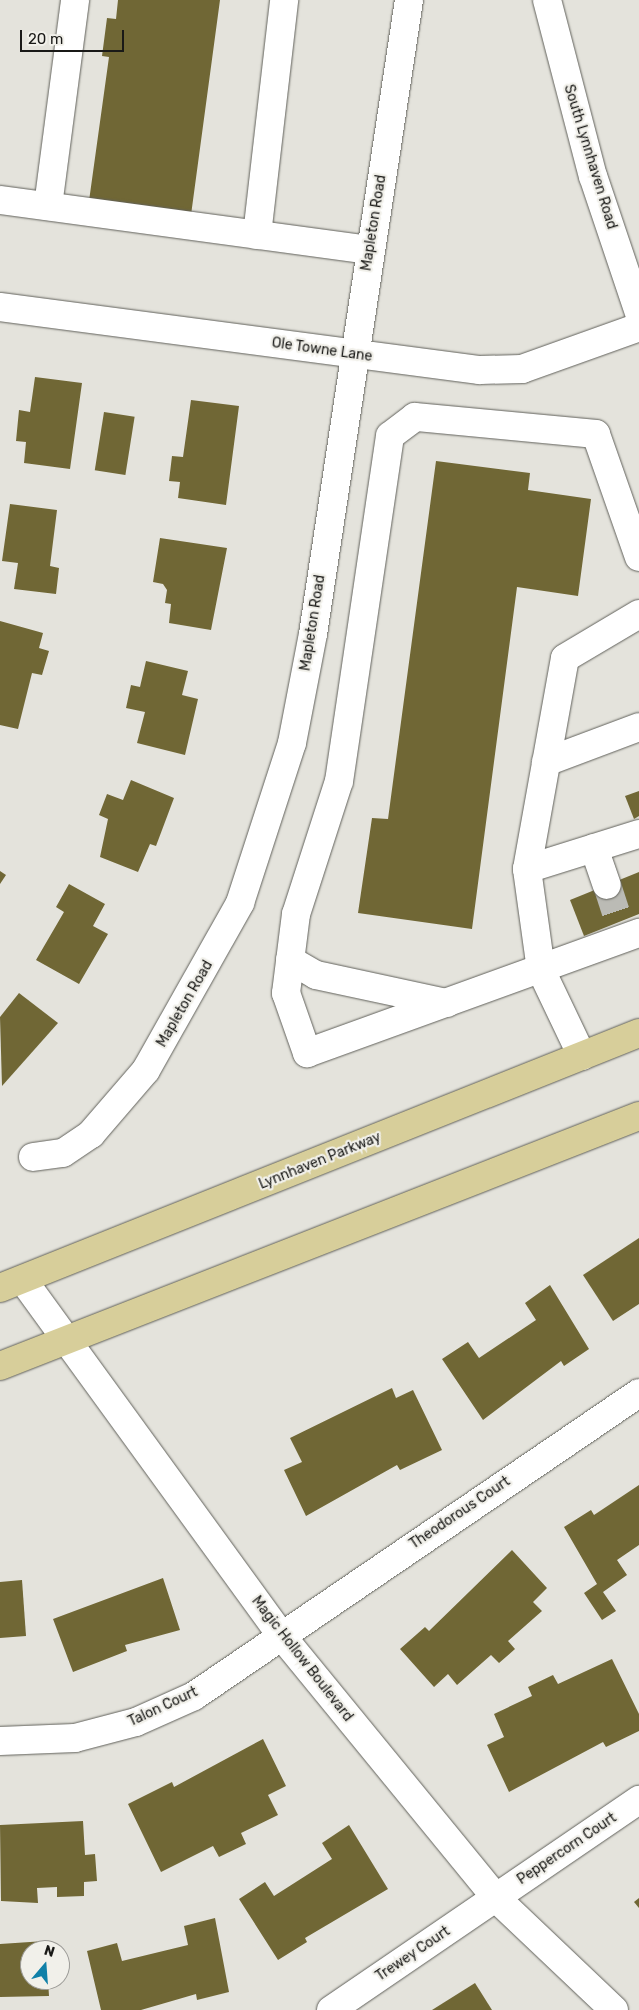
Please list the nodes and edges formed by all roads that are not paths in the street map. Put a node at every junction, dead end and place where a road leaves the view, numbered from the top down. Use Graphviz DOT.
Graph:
graph roads {
  1 [pos="75,0"];
  2 [pos="284,0"];
  3 [pos="409,0"];
  4 [pos="547,0"];
  5 [pos="0,200"];
  6 [pos="48,206"];
  7 [pos="257,235"];
  8 [pos="370,250"];
  9 [pos="0,306"];
  10 [pos="639,313"];
  11 [pos="639,327"];
  12 [pos="354,354"];
  13 [pos="639,557"];
  14 [pos="639,614"];
  15 [pos="639,727"];
  16 [pos="546,762"];
  17 [pos="637,841"];
  18 [pos="594,848"];
  19 [pos="527,869"];
  20 [pos="607,885"];
  21 [pos="628,931"];
  22 [pos="290,960"];
  23 [pos="541,970"];
  24 [pos="447,1003"];
  25 [pos="639,1033"];
  26 [pos="582,1056"];
  27 [pos="639,1116"];
  28 [pos="33,1157"];
  29 [pos="12,1284"];
  30 [pos="66,1341"];
  31 [pos="0,1366"];
  32 [pos="639,1393"];
  33 [pos="280,1634"];
  34 [pos="0,1741"];
  35 [pos="639,1800"];
  36 [pos="495,1897"];
  37 [pos="330,2010"];
  38 [pos="614,2010"];
  1 -- 6 [label="street"];
  2 -- 7 [label="street"];
  3 -- 8 [label="street, Mapleton Road"];
  4 -- 10 [label="street, South Lynnhaven Road"];
  5 -- 6 [label="street"];
  6 -- 7 [label="street"];
  7 -- 8 [label="street"];
  8 -- 12 [label="street, Mapleton Road"];
  9 -- 12 [label="street, Ole Towne Lane"];
  11 -- 12 [label="street, Ole Towne Lane"];
  12 -- 28 [label="street, Mapleton Road"];
  13 -- 22 [label="street"];
  14 -- 16 [label="street"];
  15 -- 16 [label="street"];
  16 -- 19 [label="street"];
  17 -- 18 [label="street"];
  18 -- 19 [label="street"];
  18 -- 20 [label="street"];
  19 -- 23 [label="street"];
  21 -- 23 [label="street"];
  22 -- 24 [label="street"];
  22 -- 24 [label="street"];
  23 -- 24 [label="street"];
  23 -- 26 [label="street"];
  25 -- 26 [label="main road, Lynnhaven Parkway"];
  26 -- 29 [label="main road, Lynnhaven Parkway"];
  27 -- 30 [label="main road"];
  29 -- 30 [label="street, Magic Hollow Boulevard"];
  30 -- 31 [label="main road"];
  30 -- 33 [label="street, Magic Hollow Boulevard"];
  32 -- 33 [label="street, Theodorous Court"];
  33 -- 34 [label="street, Talon Court"];
  33 -- 36 [label="street, Magic Hollow Boulevard"];
  35 -- 36 [label="street, Peppercorn Court"];
  36 -- 37 [label="street, Trewey Court"];
  36 -- 38 [label="street, Magic Hollow Boulevard"];
}
